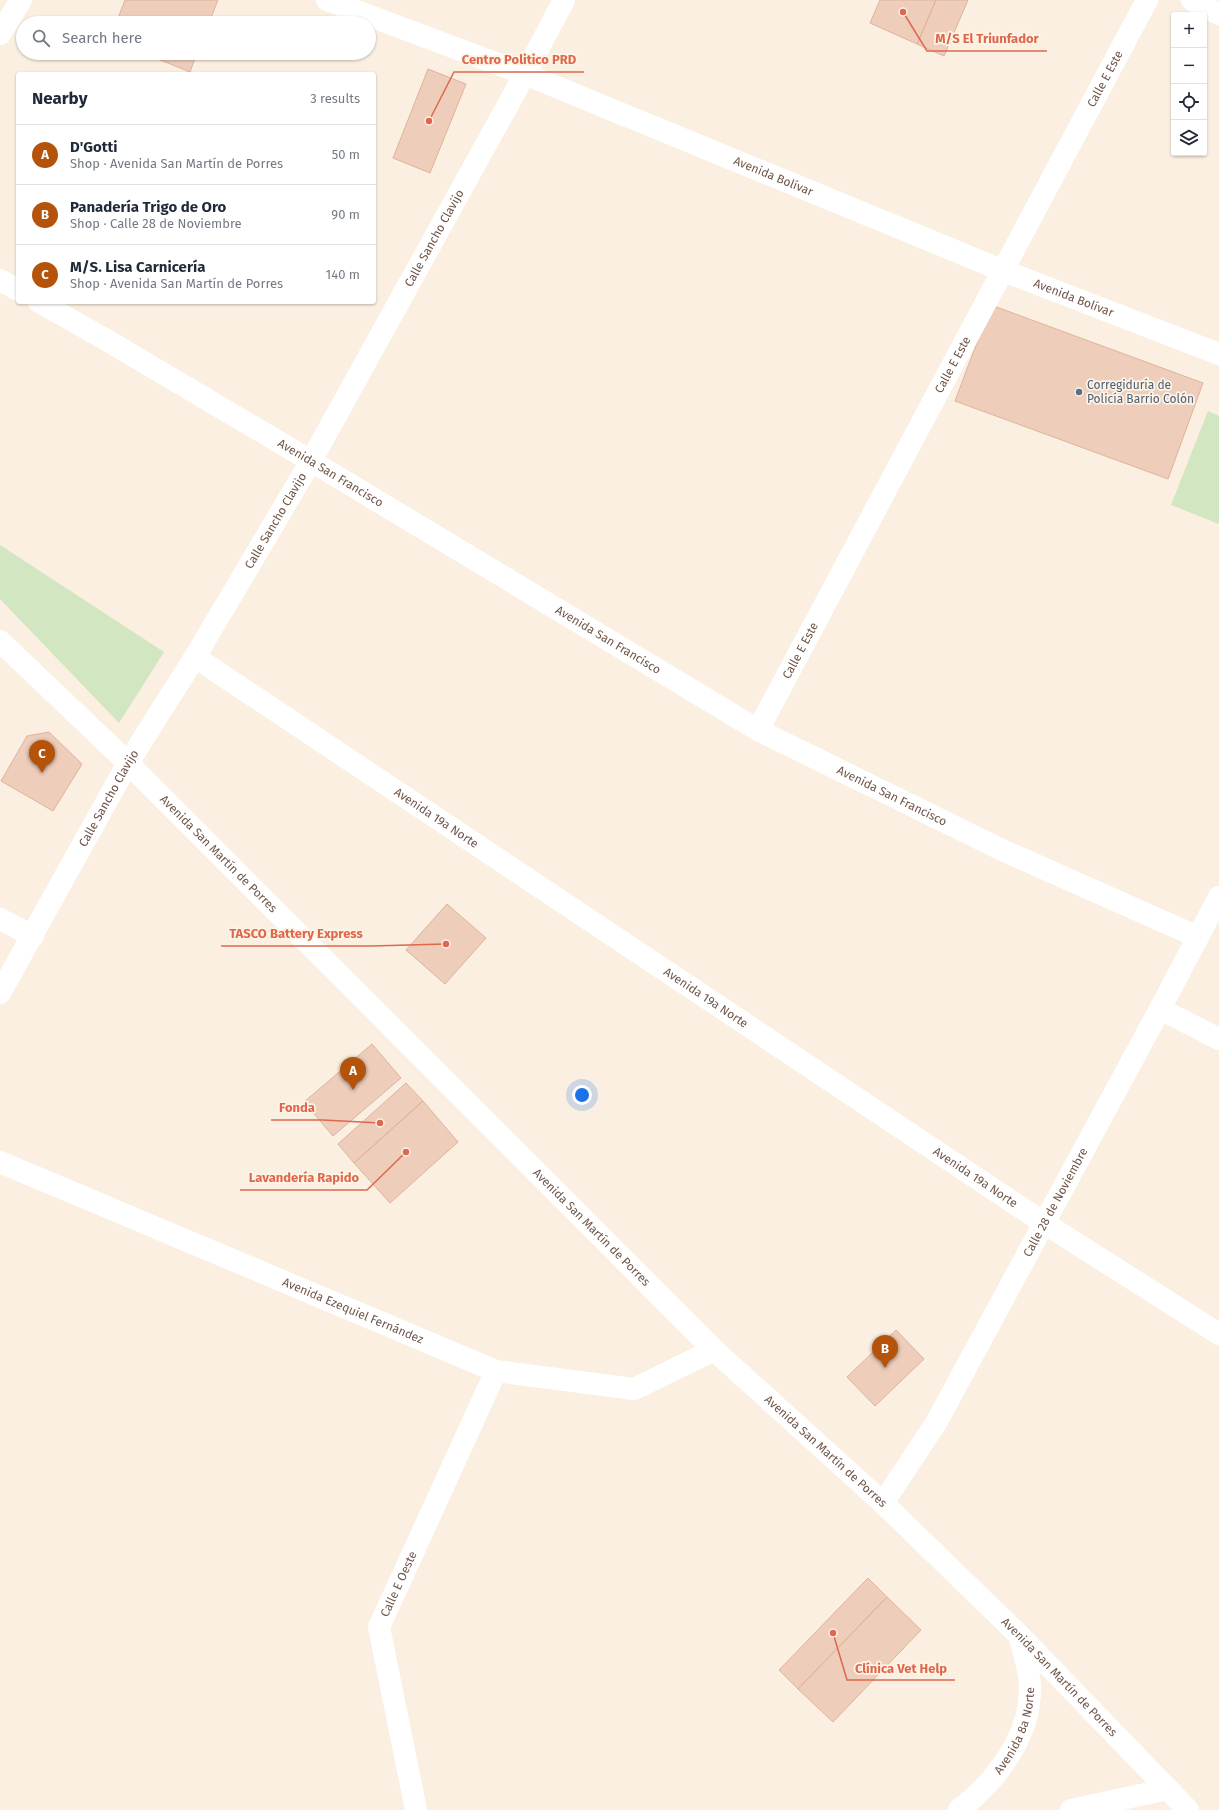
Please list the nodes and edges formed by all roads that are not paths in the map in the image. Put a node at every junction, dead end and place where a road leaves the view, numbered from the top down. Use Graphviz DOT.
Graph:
graph roads {
  1 [pos="21,0"];
  2 [pos="327,0"];
  3 [pos="564,0"];
  4 [pos="1147,0"];
  5 [pos="1192,0"];
  6 [pos="1219,14"];
  7 [pos="370,16"];
  8 [pos="376,18"];
  9 [pos="0,34"];
  10 [pos="525,74"];
  11 [pos="1004,271"];
  12 [pos="0,280"];
  13 [pos="16,289"];
  14 [pos="43,304"];
  15 [pos="1219,354"];
  16 [pos="311,461"];
  17 [pos="0,641"];
  18 [pos="195,657"];
  19 [pos="758,730"];
  20 [pos="128,763"];
  21 [pos="1219,897"];
  22 [pos="0,919"];
  23 [pos="33,936"];
  24 [pos="1198,937"];
  25 [pos="0,993"];
  26 [pos="1160,1009"];
  27 [pos="1219,1039"];
  28 [pos="0,1162"];
  29 [pos="1044,1223"];
  30 [pos="1219,1334"];
  31 [pos="714,1350"];
  32 [pos="496,1370"];
  33 [pos="882,1503"];
  34 [pos="1019,1634"];
  35 [pos="1168,1789"];
  36 [pos="416,1810"];
  37 [pos="959,1810"];
  38 [pos="1071,1810"];
  39 [pos="1188,1810"];
  1 -- 9 [label="street"];
  2 -- 7 [label="street, Avenida Bolívar"];
  3 -- 10 [label="street, Calle Sancho Clavijo"];
  4 -- 11 [label="street, Calle E Este"];
  5 -- 6 [label="street"];
  8 -- 10 [label="street, Avenida Bolívar"];
  10 -- 11 [label="street, Avenida Bolívar"];
  10 -- 16 [label="street, Calle Sancho Clavijo"];
  11 -- 15 [label="street, Avenida Bolívar"];
  11 -- 19 [label="street, Calle E Este"];
  12 -- 13 [label="street"];
  14 -- 16 [label="street, Avenida San Francisco"];
  16 -- 18 [label="street, Calle Sancho Clavijo"];
  16 -- 19 [label="street, Avenida San Francisco"];
  17 -- 20 [label="street, Avenida San Martín de Porres"];
  18 -- 20 [label="street, Calle Sancho Clavijo"];
  18 -- 29 [label="street, Avenida 19a Norte"];
  19 -- 24 [label="street, Avenida San Francisco"];
  20 -- 23 [label="street, Calle Sancho Clavijo"];
  20 -- 31 [label="street, Avenida San Martín de Porres"];
  21 -- 24 [label="street, Calle 28 de Noviembre"];
  22 -- 23 [label="street"];
  23 -- 25 [label="street, Calle Sancho Clavijo"];
  24 -- 26 [label="street, Calle 28 de Noviembre"];
  26 -- 27 [label="street"];
  26 -- 29 [label="street, Calle 28 de Noviembre"];
  28 -- 32 [label="street, Avenida Ezequiel Fernández"];
  29 -- 30 [label="street, Avenida 19a Norte"];
  29 -- 33 [label="street, Calle 28 de Noviembre"];
  31 -- 32 [label="street, Avenida Ezequiel Fernández"];
  31 -- 33 [label="street, Avenida San Martín de Porres"];
  32 -- 36 [label="street, Calle E Oeste"];
  33 -- 34 [label="street, Avenida San Martín de Porres"];
  34 -- 35 [label="street, Avenida San Martín de Porres"];
  34 -- 37 [label="street, Avenida 8a Norte"];
  35 -- 38 [label="street"];
  35 -- 39 [label="street, Avenida San Martín de Porres"];
}
